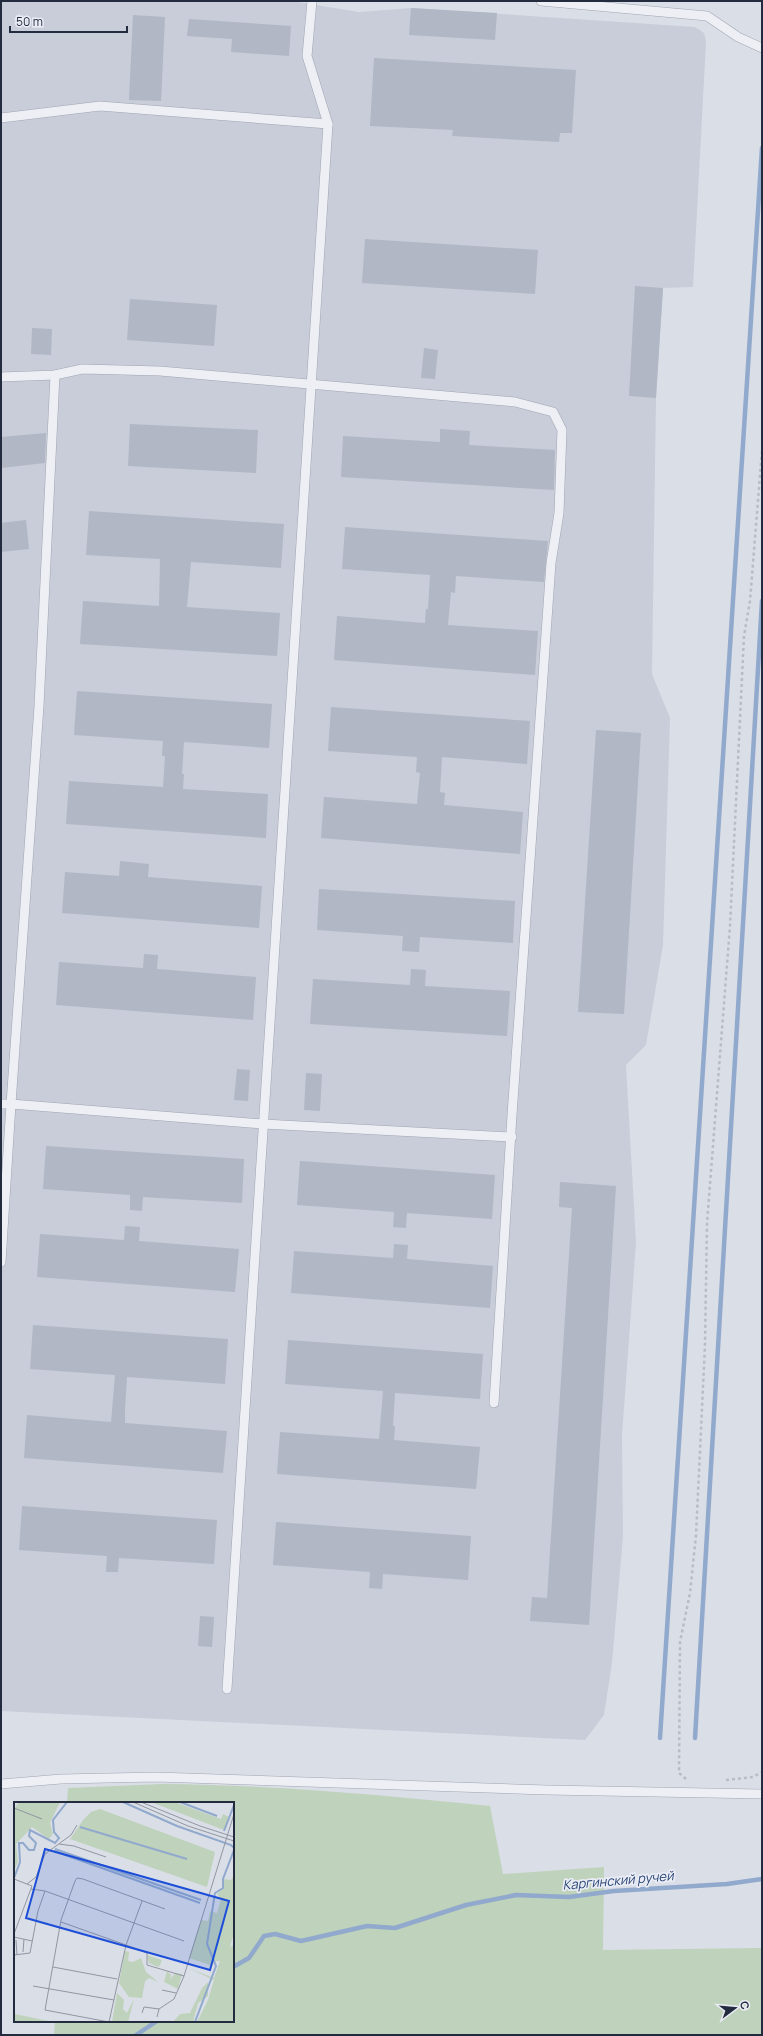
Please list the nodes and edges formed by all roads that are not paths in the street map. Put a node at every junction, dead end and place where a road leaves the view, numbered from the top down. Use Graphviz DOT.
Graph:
graph roads {
  1 [pos="312,1"];
  2 [pos="541,1"];
  3 [pos="762,48"];
  4 [pos="1,118"];
  5 [pos="328,124"];
  6 [pos="55,375"];
  7 [pos="1,378"];
  8 [pos="311,385"];
  9 [pos="1,1104"];
  10 [pos="11,1104"];
  11 [pos="263,1124"];
  12 [pos="512,1137"];
  13 [pos="1,1262"];
  14 [pos="494,1402"];
  15 [pos="227,1689"];
  16 [pos="1,1784"];
  17 [pos="762,1794"];
  1 -- 5 [label="lane"];
  2 -- 3 [label="lane"];
  4 -- 5 [label="lane"];
  5 -- 8 [label="lane"];
  6 -- 7 [label="lane"];
  6 -- 8 [label="lane"];
  6 -- 10 [label="lane"];
  8 -- 11 [label="lane"];
  8 -- 12 [label="lane"];
  9 -- 10 [label="lane"];
  10 -- 11 [label="lane"];
  10 -- 13 [label="lane"];
  11 -- 12 [label="lane"];
  11 -- 15 [label="lane"];
  12 -- 14 [label="lane"];
  16 -- 17 [label="lane"];
}
